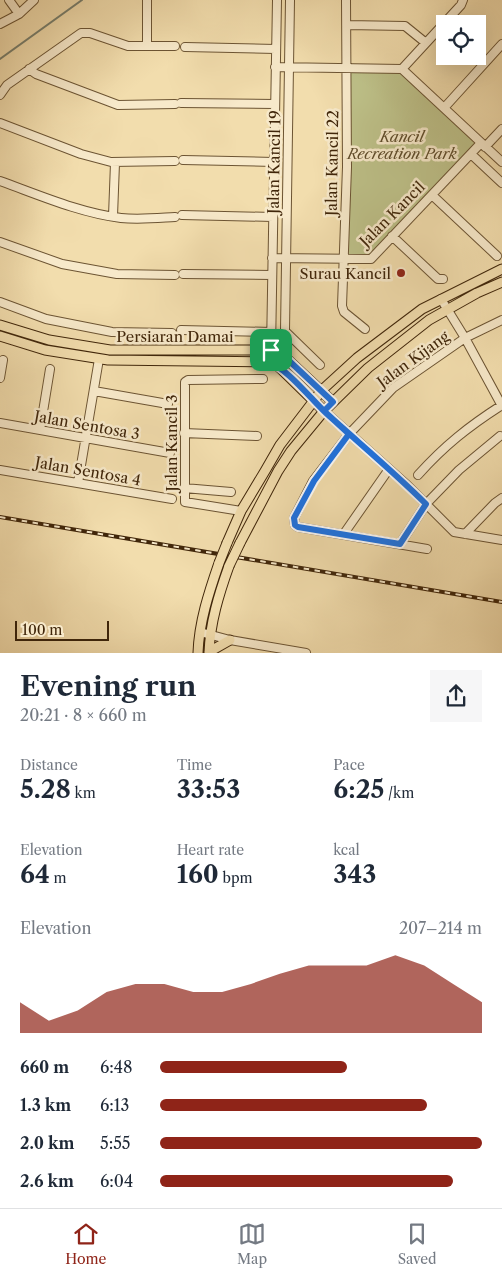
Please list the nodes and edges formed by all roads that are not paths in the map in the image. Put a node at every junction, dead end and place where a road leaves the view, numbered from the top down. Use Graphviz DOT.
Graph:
graph roads {
  1 [pos="9,0"];
  2 [pos="34,0"];
  3 [pos="147,0"];
  4 [pos="277,0"];
  5 [pos="290,0"];
  6 [pos="346,0"];
  7 [pos="462,2"];
  8 [pos="19,14"];
  9 [pos="0,24"];
  10 [pos="346,25"];
  11 [pos="426,43"];
  12 [pos="502,44"];
  13 [pos="147,46"];
  14 [pos="175,46"];
  15 [pos="185,47"];
  16 [pos="276,49"];
  17 [pos="276,67"];
  18 [pos="289,67"];
  19 [pos="347,67"];
  20 [pos="29,69"];
  21 [pos="402,69"];
  22 [pos="0,95"];
  23 [pos="275,104"];
  24 [pos="444,108"];
  25 [pos="0,123"];
  26 [pos="502,129"];
  27 [pos="483,145"];
  28 [pos="471,154"];
  29 [pos="274,162"];
  30 [pos="502,162"];
  31 [pos="114,163"];
  32 [pos="0,181"];
  33 [pos="502,183"];
  34 [pos="432,195"];
  35 [pos="113,216"];
  36 [pos="273,217"];
  37 [pos="392,236"];
  38 [pos="0,242"];
  39 [pos="497,256"];
  40 [pos="272,258"];
  41 [pos="286,258"];
  42 [pos="343,259"];
  43 [pos="502,268"];
  44 [pos="272,275"];
  45 [pos="443,279"];
  46 [pos="502,282"];
  47 [pos="441,299"];
  48 [pos="0,302"];
  49 [pos="447,310"];
  50 [pos="502,320"];
  51 [pos="0,326"];
  52 [pos="365,329"];
  53 [pos="181,330"];
  54 [pos="271,332"];
  55 [pos="172,333"];
  56 [pos="0,336"];
  57 [pos="465,338"];
  58 [pos="271,350"];
  59 [pos="99,359"];
  60 [pos="3,360"];
  61 [pos="268,362"];
  62 [pos="320,365"];
  63 [pos="50,369"];
  64 [pos="0,378"];
  65 [pos="263,379"];
  66 [pos="322,390"];
  67 [pos="94,391"];
  68 [pos="313,400"];
  69 [pos="333,402"];
  70 [pos="168,404"];
  71 [pos="502,406"];
  72 [pos="324,411"];
  73 [pos="0,423"];
  74 [pos="40,430"];
  75 [pos="184,434"];
  76 [pos="349,434"];
  77 [pos="257,436"];
  78 [pos="500,436"];
  79 [pos="86,438"];
  80 [pos="170,453"];
  81 [pos="389,469"];
  82 [pos="0,470"];
  83 [pos="418,475"];
  84 [pos="78,483"];
  85 [pos="184,488"];
  86 [pos="231,492"];
  87 [pos="502,498"];
  88 [pos="172,499"];
  89 [pos="426,504"];
  90 [pos="241,512"];
  91 [pos="465,534"];
  92 [pos="343,535"];
  93 [pos="502,540"];
  94 [pos="400,544"];
  95 [pos="426,549"];
  96 [pos="200,632"];
  97 [pos="210,634"];
  98 [pos="230,640"];
  99 [pos="209,652"];
  100 [pos="198,653"];
  101 [pos="306,653"];
  1 -- 8 [label="street"];
  2 -- 8 [label="street"];
  3 -- 13 [label="street"];
  4 -- 16 [label="street"];
  5 -- 18 [label="street, Jalan Kancil 19"];
  6 -- 10 [label="street, Jalan Kancil 22"];
  7 -- 11 [label="street"];
  8 -- 9 [label="street"];
  10 -- 11 [label="street"];
  10 -- 19 [label="street, Jalan Kancil 22"];
  11 -- 21 [label="street"];
  12 -- 24 [label="street"];
  13 -- 14 [label="street"];
  13 -- 20 [label="street"];
  15 -- 16 [label="street"];
  16 -- 17 [label="street"];
  17 -- 18 [label="street"];
  17 -- 23 [label="street"];
  18 -- 19 [label="street"];
  18 -- 41 [label="street, Jalan Kancil 19"];
  19 -- 21 [label="street"];
  19 -- 42 [label="street, Jalan Kancil 22"];
  20 -- 22 [label="street"];
  20 -- 23 [label="street"];
  21 -- 24 [label="street"];
  23 -- 29 [label="street"];
  24 -- 27 [label="street"];
  25 -- 31 [label="street"];
  26 -- 27 [label="street, Jalan Kancil"];
  27 -- 28 [label="street, Jalan Kancil"];
  27 -- 30 [label="street"];
  28 -- 33 [label="street"];
  28 -- 34 [label="street, Jalan Kancil"];
  29 -- 31 [label="street"];
  29 -- 36 [label="street"];
  31 -- 35 [label="street"];
  32 -- 35 [label="street"];
  34 -- 37 [label="street, Jalan Kancil"];
  34 -- 39 [label="street"];
  35 -- 36 [label="street"];
  36 -- 40 [label="street"];
  37 -- 42 [label="street, Jalan Kancil"];
  37 -- 45 [label="street"];
  38 -- 44 [label="street"];
  40 -- 41 [label="street, Jalan Kancil"];
  40 -- 44 [label="street"];
  41 -- 42 [label="street, Jalan Kancil"];
  41 -- 62 [label="street, Jalan Kancil 19"];
  42 -- 52 [label="street, Jalan Kancil 22"];
  43 -- 47 [label="main road"];
  44 -- 54 [label="street"];
  46 -- 49 [label="main road"];
  47 -- 49 [label="street"];
  47 -- 66 [label="main road"];
  48 -- 55 [label="street"];
  49 -- 57 [label="street"];
  49 -- 69 [label="main road"];
  50 -- 57 [label="street, Jalan Kijang"];
  51 -- 58 [label="main road, Persiaran Damai"];
  53 -- 54 [label="street"];
  54 -- 58 [label="street"];
  56 -- 59 [label="main road, Persiaran Damai"];
  57 -- 71 [label="street"];
  57 -- 76 [label="street, Jalan Kijang"];
  58 -- 61 [label="street"];
  58 -- 66 [label="main road"];
  59 -- 61 [label="main road, Persiaran Damai"];
  59 -- 67 [label="street"];
  60 -- 64 [label="street"];
  61 -- 68 [label="main road"];
  63 -- 74 [label="street"];
  65 -- 75 [label="street, Jalan Kancil 3"];
  66 -- 68 [label="main road"];
  66 -- 69 [label="main road"];
  67 -- 70 [label="street"];
  67 -- 79 [label="street"];
  68 -- 72 [label="main road"];
  68 -- 90 [label="main road"];
  69 -- 72 [label="main road"];
  71 -- 83 [label="street"];
  72 -- 76 [label="street"];
  72 -- 97 [label="main road, bridge"];
  73 -- 74 [label="street, Jalan Sentosa 3"];
  74 -- 79 [label="street, Jalan Sentosa 3"];
  75 -- 77 [label="street"];
  75 -- 85 [label="street, Jalan Kancil 3"];
  76 -- 81 [label="street"];
  76 -- 92 [label="street, Jalan Kijang"];
  78 -- 89 [label="street"];
  79 -- 80 [label="street, Jalan Sentosa 3"];
  79 -- 84 [label="street"];
  81 -- 89 [label="street"];
  81 -- 92 [label="street"];
  82 -- 84 [label="street, Jalan Sentosa 4"];
  84 -- 88 [label="street, Jalan Sentosa 4"];
  85 -- 86 [label="street"];
  85 -- 90 [label="street, Jalan Kancil 3"];
  87 -- 91 [label="street"];
  89 -- 91 [label="street"];
  89 -- 94 [label="street"];
  90 -- 96 [label="main road, bridge"];
  91 -- 93 [label="street"];
  92 -- 94 [label="street"];
  94 -- 95 [label="street"];
  96 -- 97 [label="street"];
  96 -- 100 [label="main road"];
  97 -- 98 [label="street"];
  97 -- 99 [label="main road"];
  98 -- 99 [label="main road"];
  98 -- 101 [label="street"];
}
